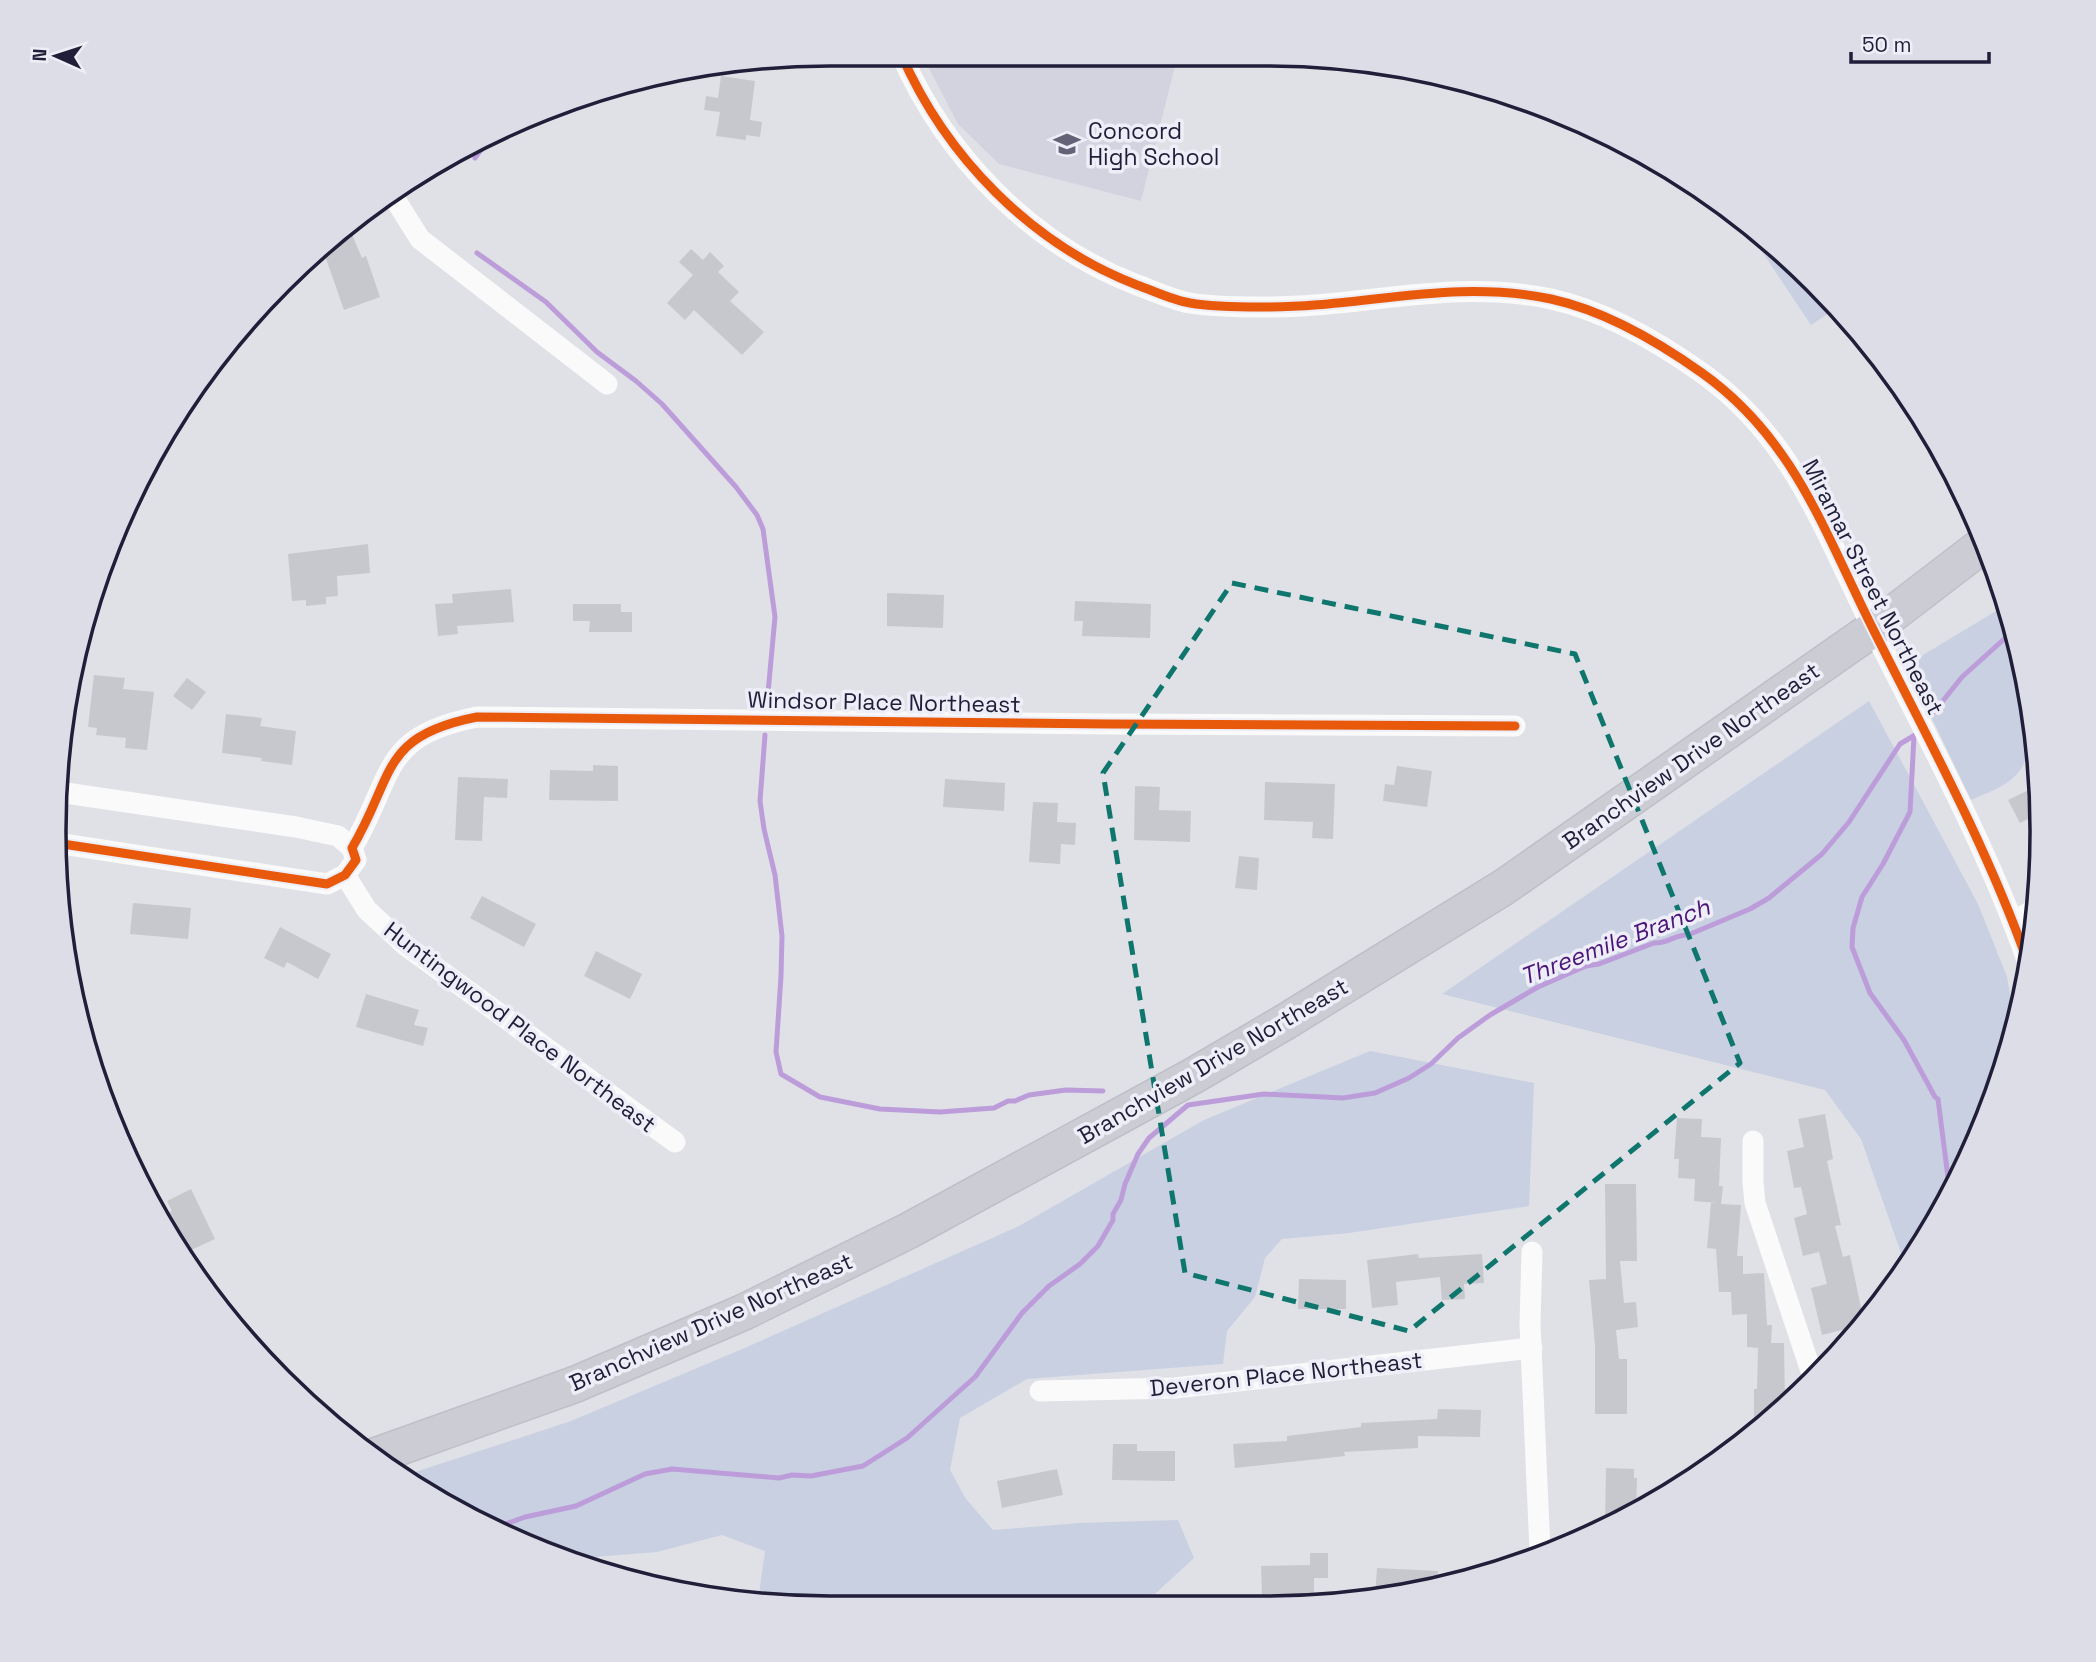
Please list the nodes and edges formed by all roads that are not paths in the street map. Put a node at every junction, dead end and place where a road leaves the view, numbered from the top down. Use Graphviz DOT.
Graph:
graph roads {
  1 [pos="906,66"];
  2 [pos="397,202"];
  3 [pos="607,384"];
  4 [pos="1976,550"];
  5 [pos="1873,629"];
  6 [pos="1515,726"];
  7 [pos="68,793"];
  8 [pos="67,845"];
  9 [pos="352,848"];
  10 [pos="345,875"];
  11 [pos="2025,915"];
  12 [pos="2013,921"];
  13 [pos="2021,943"];
  14 [pos="1753,1141"];
  15 [pos="675,1142"];
  16 [pos="1532,1252"];
  17 [pos="1532,1348"];
  18 [pos="1810,1368"];
  19 [pos="1040,1391"];
  20 [pos="386,1452"];
  21 [pos="1540,1544"];
  1 -- 5 [label="street, Miramar Street Northeast"];
  2 -- 3 [label="street"];
  4 -- 5 [label="main road, Branchview Drive Northeast"];
  5 -- 12 [label="street, Miramar Street Northeast"];
  5 -- 20 [label="main road, Branchview Drive Northeast"];
  6 -- 9 [label="street, Windsor Place Northeast"];
  7 -- 9 [label="street"];
  8 -- 10 [label="street"];
  9 -- 10 [label="street, Windsor Place Northeast"];
  10 -- 15 [label="street, Huntingwood Place Northeast"];
  11 -- 12 [label="street"];
  12 -- 13 [label="street, Miramar Street Northeast"];
  14 -- 18 [label="street"];
  16 -- 17 [label="street"];
  17 -- 19 [label="street, Deveron Place Northeast"];
  17 -- 21 [label="street"];
}
